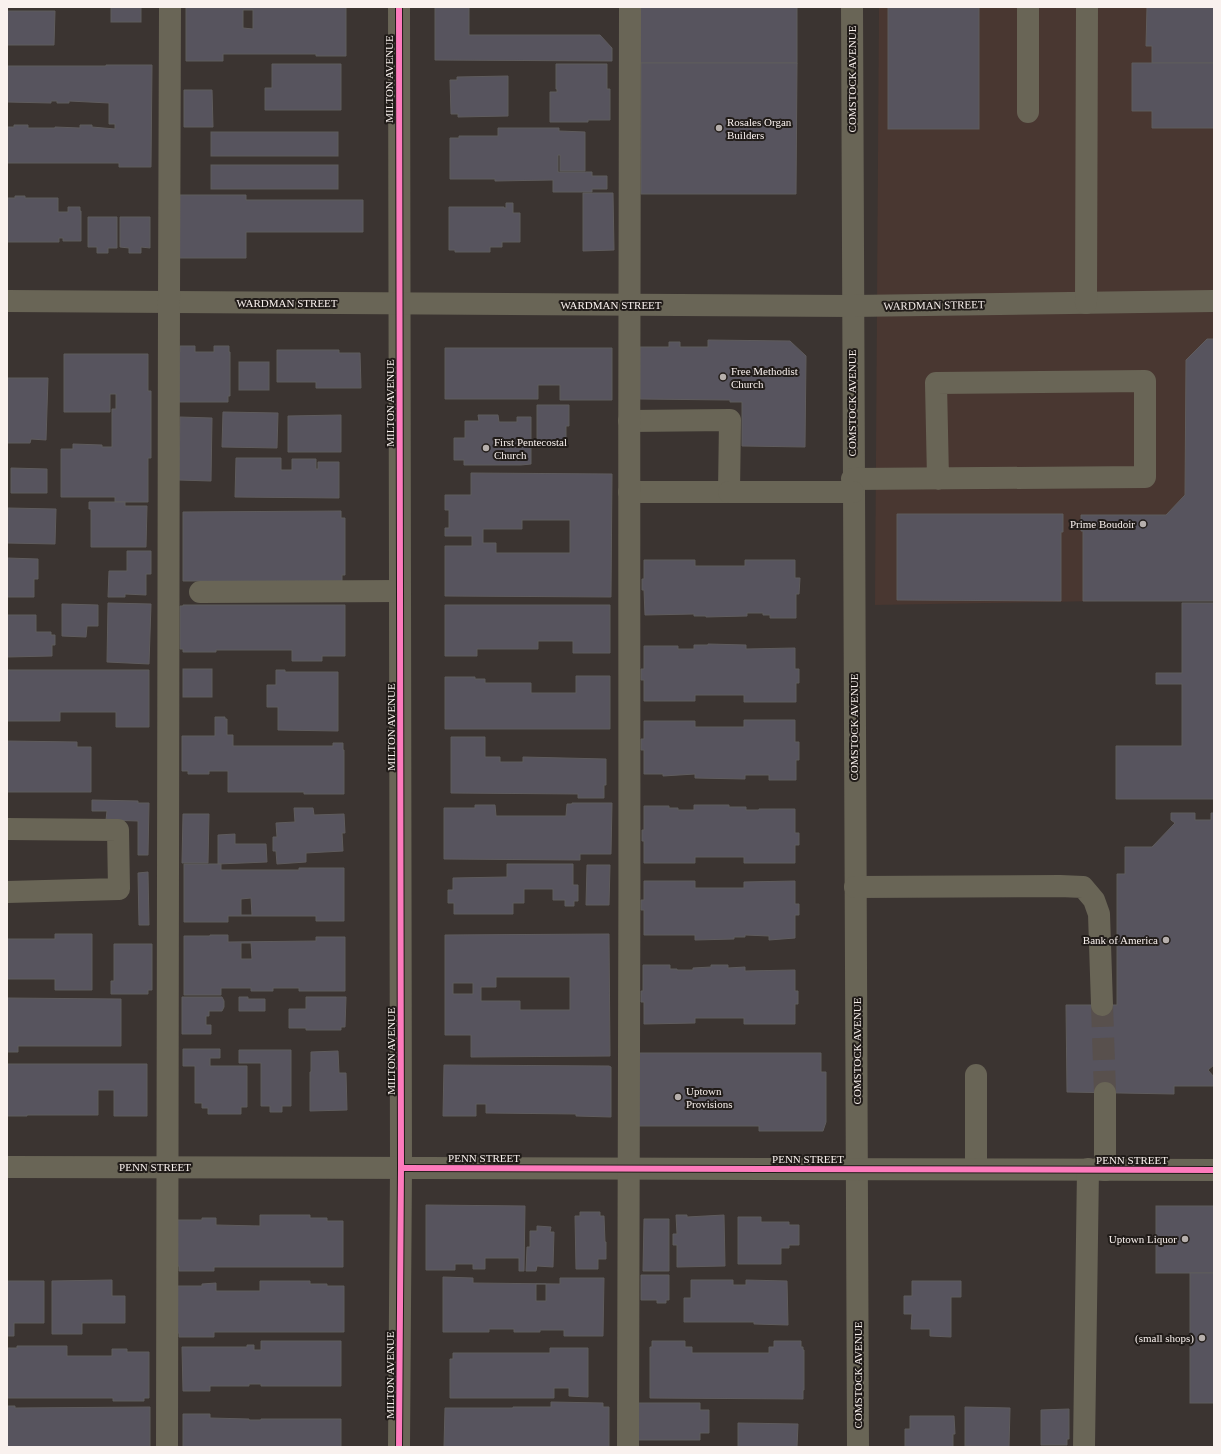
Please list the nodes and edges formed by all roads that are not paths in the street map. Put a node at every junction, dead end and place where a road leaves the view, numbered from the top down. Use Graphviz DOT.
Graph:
graph roads {
  1 [pos="170,7"];
  2 [pos="399,7"];
  3 [pos="630,7"];
  4 [pos="852,7"];
  5 [pos="1028,7"];
  6 [pos="1087,7"];
  7 [pos="1028,112"];
  8 [pos="7,301"];
  9 [pos="1214,301"];
  10 [pos="169,302"];
  11 [pos="400,303"];
  12 [pos="1086,303"];
  13 [pos="628,305"];
  14 [pos="852,306"];
  15 [pos="629,421"];
  16 [pos="938,479"];
  17 [pos="852,486"];
  18 [pos="629,492"];
  19 [pos="729,492"];
  20 [pos="400,591"];
  21 [pos="200,592"];
  22 [pos="7,829"];
  23 [pos="856,887"];
  24 [pos="7,892"];
  25 [pos="1102,1005"];
  26 [pos="976,1075"];
  27 [pos="1105,1093"];
  28 [pos="7,1167"];
  29 [pos="168,1168"];
  30 [pos="401,1168"];
  31 [pos="630,1168"];
  32 [pos="858,1169"];
  33 [pos="976,1169"];
  34 [pos="1097,1170"];
  35 [pos="1214,1170"];
  36 [pos="168,1447"];
  37 [pos="400,1447"];
  38 [pos="628,1447"];
  39 [pos="858,1447"];
  40 [pos="1084,1447"];
  1 -- 10 [label="street"];
  2 -- 11 [label="street, MILTON AVENUE"];
  3 -- 13 [label="street"];
  4 -- 14 [label="street, COMSTOCK AVENUE"];
  5 -- 7 [label="street"];
  6 -- 12 [label="street"];
  8 -- 10 [label="street, WARDMAN STREET"];
  9 -- 12 [label="street, WARDMAN STREET"];
  10 -- 11 [label="street, WARDMAN STREET"];
  10 -- 29 [label="street"];
  11 -- 13 [label="street, WARDMAN STREET"];
  11 -- 20 [label="street, MILTON AVENUE"];
  12 -- 14 [label="street, WARDMAN STREET"];
  13 -- 14 [label="street, WARDMAN STREET"];
  13 -- 15 [label="street"];
  14 -- 17 [label="street, COMSTOCK AVENUE"];
  15 -- 18 [label="street"];
  15 -- 19 [label="street"];
  16 -- 16 [label="street"];
  16 -- 17 [label="street"];
  17 -- 19 [label="street"];
  17 -- 23 [label="street, COMSTOCK AVENUE"];
  18 -- 19 [label="street"];
  18 -- 31 [label="street"];
  20 -- 21 [label="street"];
  20 -- 30 [label="street, MILTON AVENUE"];
  22 -- 24 [label="street"];
  23 -- 25 [label="street"];
  23 -- 32 [label="street, COMSTOCK AVENUE"];
  26 -- 33 [label="street"];
  27 -- 34 [label="street"];
  28 -- 29 [label="street, PENN STREET"];
  29 -- 30 [label="street, PENN STREET"];
  29 -- 36 [label="street"];
  30 -- 31 [label="street, PENN STREET"];
  30 -- 37 [label="street, MILTON AVENUE"];
  31 -- 32 [label="street, PENN STREET"];
  31 -- 38 [label="street"];
  32 -- 33 [label="street, PENN STREET"];
  32 -- 39 [label="street, COMSTOCK AVENUE"];
  33 -- 34 [label="street, PENN STREET"];
  34 -- 35 [label="street, PENN STREET"];
  34 -- 40 [label="street"];
}
